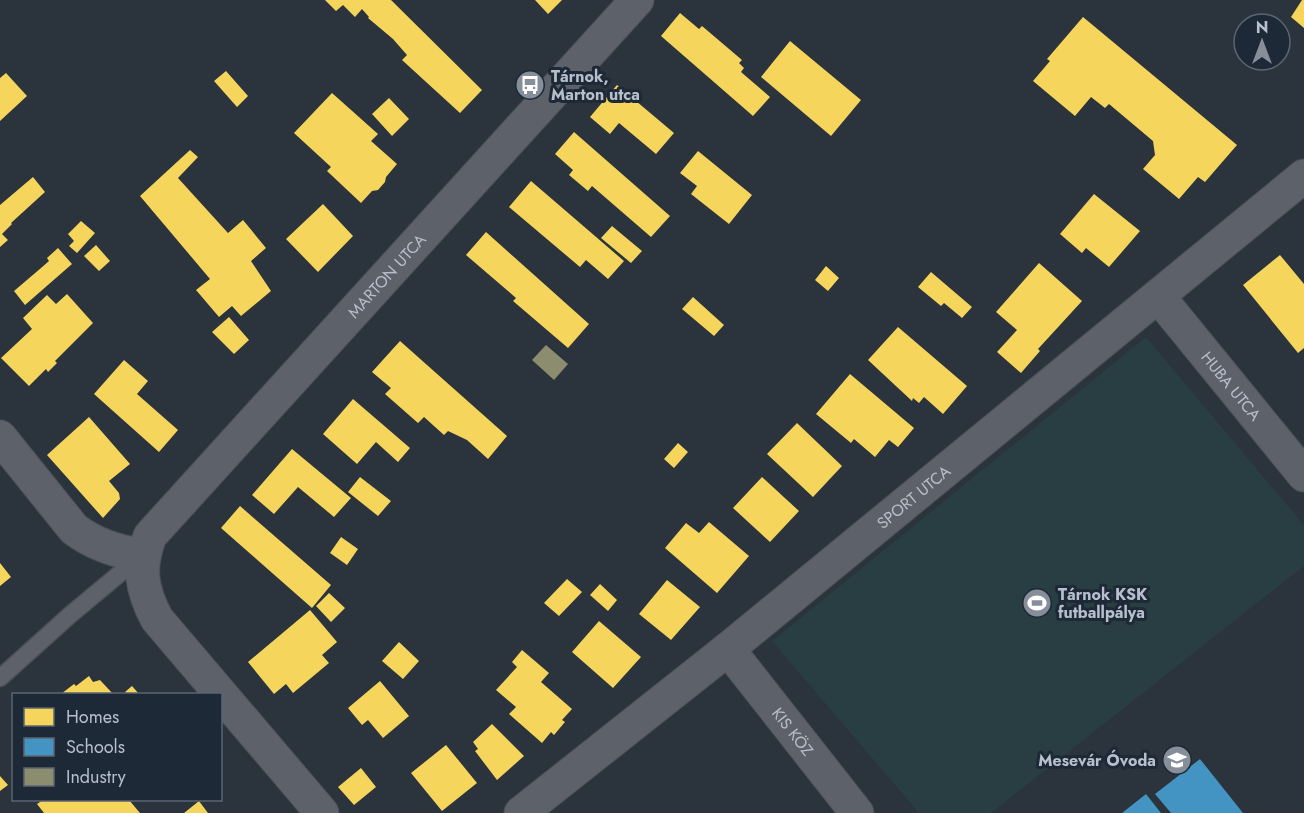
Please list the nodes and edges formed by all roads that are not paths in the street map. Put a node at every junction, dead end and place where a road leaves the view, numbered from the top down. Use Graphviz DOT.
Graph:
graph roads {
  1 [pos="635,1"];
  2 [pos="1304,176"];
  3 [pos="1158,296"];
  4 [pos="0,437"];
  5 [pos="1304,475"];
  6 [pos="143,555"];
  7 [pos="728,650"];
  8 [pos="0,678"];
  9 [pos="220,693"];
  10 [pos="222,695"];
  11 [pos="322,813"];
  12 [pos="521,813"];
  13 [pos="857,813"];
  1 -- 6 [label="street, MARTON UTCA"];
  2 -- 3 [label="street, SPORT UTCA"];
  3 -- 5 [label="street, HUBA UTCA"];
  3 -- 7 [label="street, SPORT UTCA"];
  4 -- 6 [label="street"];
  6 -- 8 [label="lane"];
  6 -- 9 [label="street"];
  7 -- 12 [label="street, SPORT UTCA"];
  7 -- 13 [label="street, KIS KÖZ"];
  10 -- 11 [label="street"];
}
